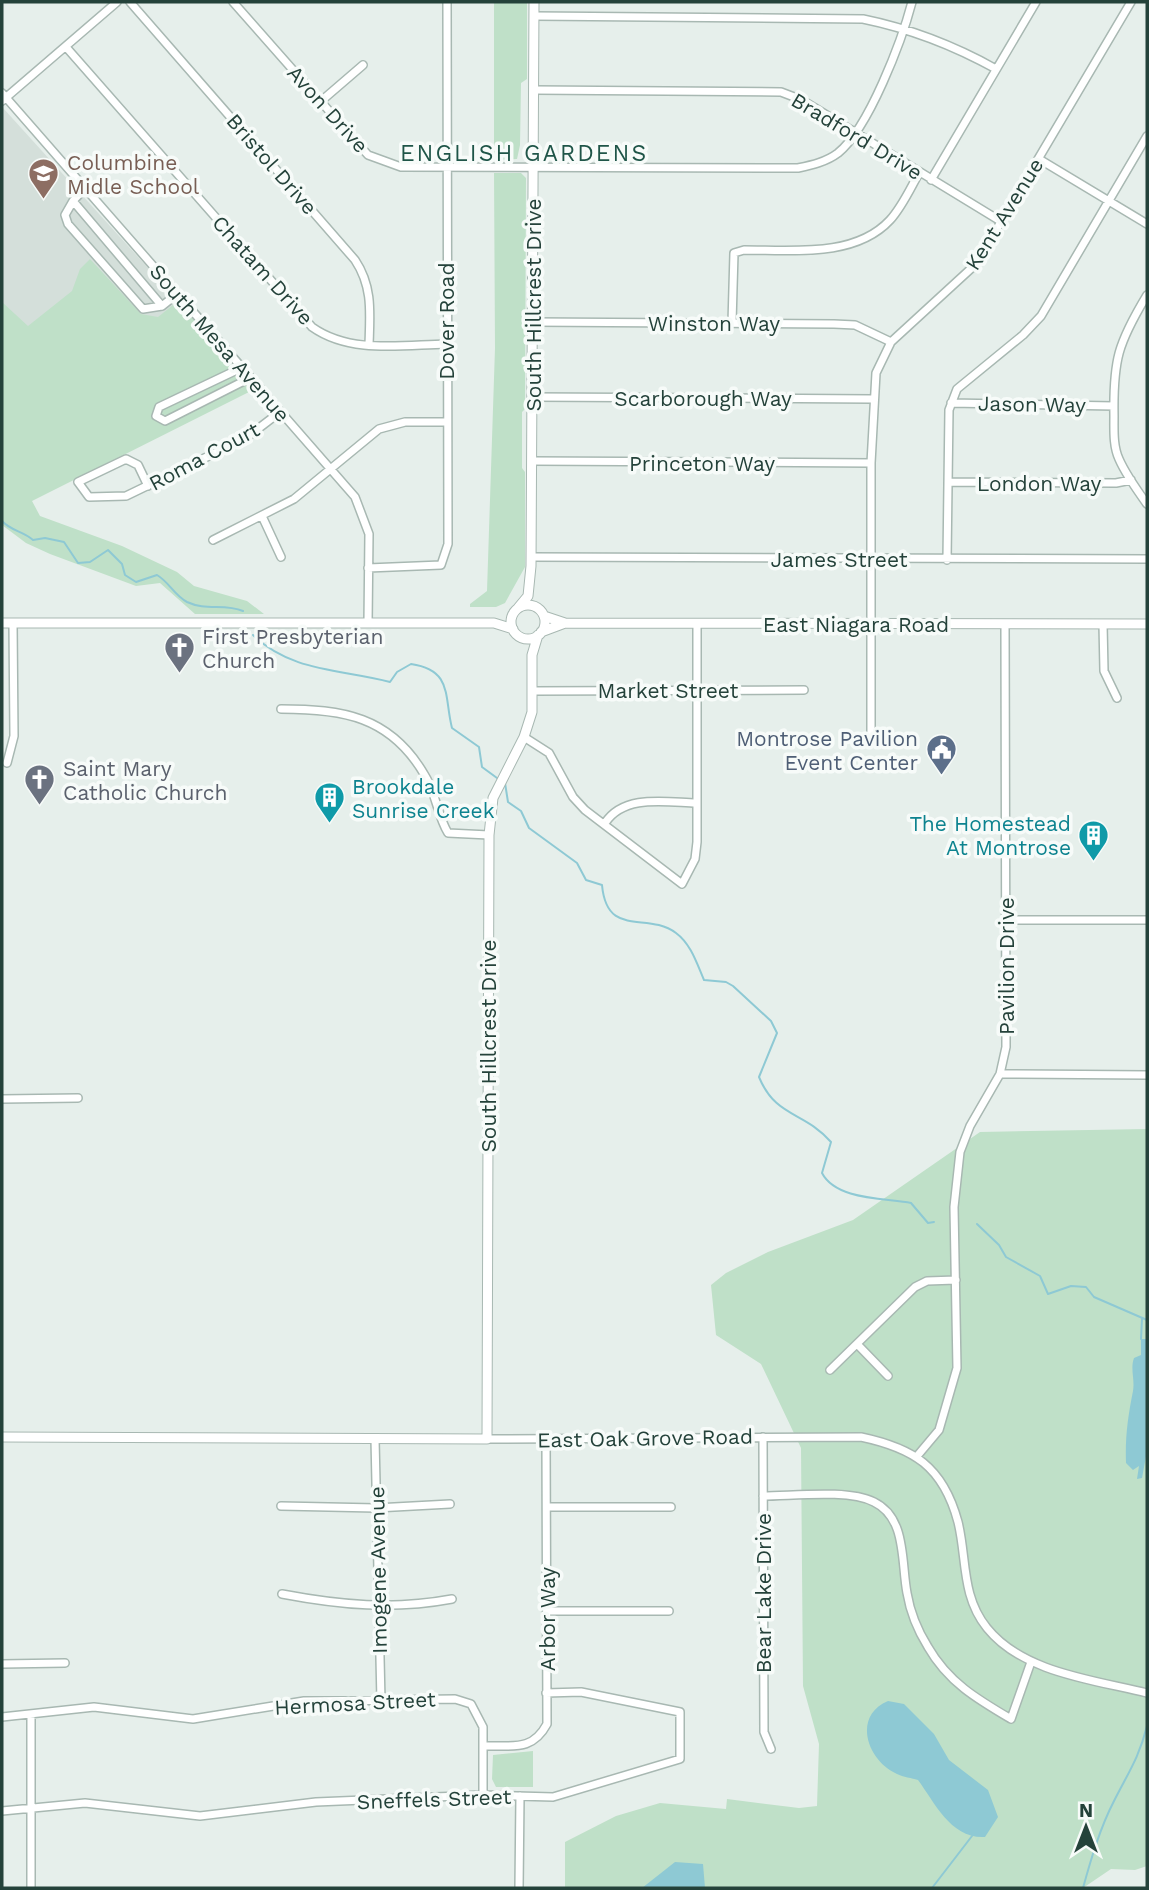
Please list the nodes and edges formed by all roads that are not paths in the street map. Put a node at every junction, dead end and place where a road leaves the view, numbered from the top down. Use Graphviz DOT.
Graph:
graph roads {
  1 [pos="117,2"];
  2 [pos="130,2"];
  3 [pos="446,2"];
  4 [pos="534,2"];
  5 [pos="912,2"];
  6 [pos="1036,2"];
  7 [pos="1131,2"];
  8 [pos="239,4"];
  9 [pos="534,16"];
  10 [pos="905,27"];
  11 [pos="66,47"];
  12 [pos="363,65"];
  13 [pos="996,69"];
  14 [pos="534,90"];
  15 [pos="3,97"];
  16 [pos="320,102"];
  17 [pos="856,133"];
  18 [pos="1147,136"];
  19 [pos="1039,159"];
  20 [pos="447,166"];
  21 [pos="533,167"];
  22 [pos="919,173"];
  23 [pos="931,180"];
  24 [pos="85,188"];
  25 [pos="73,201"];
  26 [pos="1109,202"];
  27 [pos="1002,222"];
  28 [pos="1147,224"];
  29 [pos="177,294"];
  30 [pos="1147,295"];
  31 [pos="162,306"];
  32 [pos="533,322"];
  33 [pos="732,324"];
  34 [pos="891,342"];
  35 [pos="446,344"];
  36 [pos="369,345"];
  37 [pos="241,368"];
  38 [pos="250,378"];
  39 [pos="533,397"];
  40 [pos="872,399"];
  41 [pos="951,402"];
  42 [pos="1114,406"];
  43 [pos="280,412"];
  44 [pos="446,422"];
  45 [pos="532,461"];
  46 [pos="871,463"];
  47 [pos="331,469"];
  48 [pos="1131,480"];
  49 [pos="948,482"];
  50 [pos="148,486"];
  51 [pos="1147,504"];
  52 [pos="262,516"];
  53 [pos="212,540"];
  54 [pos="281,557"];
  55 [pos="871,559"];
  56 [pos="1147,559"];
  57 [pos="947,560"];
  58 [pos="531,561"];
  59 [pos="368,568"];
  60 [pos="517,609"];
  61 [pos="542,614"];
  62 [pos="2,623"];
  63 [pos="13,623"];
  64 [pos="368,623"];
  65 [pos="478,623"];
  66 [pos="565,623"];
  67 [pos="697,623"];
  68 [pos="871,624"];
  69 [pos="1005,624"];
  70 [pos="1103,624"];
  71 [pos="1147,624"];
  72 [pos="516,633"];
  73 [pos="539,634"];
  74 [pos="531,662"];
  75 [pos="697,689"];
  76 [pos="804,690"];
  77 [pos="533,691"];
  78 [pos="1117,698"];
  79 [pos="281,709"];
  80 [pos="871,736"];
  81 [pos="524,737"];
  82 [pos="7,763"];
  83 [pos="696,803"];
  84 [pos="605,822"];
  85 [pos="489,835"];
  86 [pos="1006,920"];
  87 [pos="1147,920"];
  88 [pos="1000,1074"];
  89 [pos="1147,1075"];
  90 [pos="78,1098"];
  91 [pos="2,1099"];
  92 [pos="956,1280"];
  93 [pos="857,1344"];
  94 [pos="830,1370"];
  95 [pos="888,1376"];
  96 [pos="2,1437"];
  97 [pos="762,1437"];
  98 [pos="375,1439"];
  99 [pos="487,1439"];
  100 [pos="546,1439"];
  101 [pos="918,1455"];
  102 [pos="763,1496"];
  103 [pos="450,1504"];
  104 [pos="281,1506"];
  105 [pos="547,1507"];
  106 [pos="671,1507"];
  107 [pos="376,1508"];
  108 [pos="282,1594"];
  109 [pos="452,1599"];
  110 [pos="377,1607"];
  111 [pos="548,1611"];
  112 [pos="669,1611"];
  113 [pos="1031,1661"];
  114 [pos="65,1663"];
  115 [pos="2,1664"];
  116 [pos="546,1693"];
  117 [pos="1147,1693"];
  118 [pos="381,1701"];
  119 [pos="31,1714"];
  120 [pos="2,1717"];
  121 [pos="484,1746"];
  122 [pos="771,1749"];
  123 [pos="483,1795"];
  124 [pos="520,1797"];
  125 [pos="31,1808"];
  126 [pos="2,1811"];
  127 [pos="31,1888"];
  128 [pos="519,1888"];
  1 -- 11 [label="street"];
  2 -- 36 [label="street, Bristol Drive"];
  3 -- 20 [label="street, Dover Road"];
  4 -- 9 [label="street, South Hillcrest Drive"];
  5 -- 10 [label="street, Avon Drive"];
  6 -- 13 [label="street"];
  7 -- 19 [label="street, Kent Avenue"];
  8 -- 16 [label="street, Avon Drive"];
  9 -- 10 [label="street"];
  9 -- 14 [label="street, South Hillcrest Drive"];
  10 -- 13 [label="street"];
  10 -- 17 [label="street, Avon Drive"];
  11 -- 15 [label="street"];
  11 -- 36 [label="street, Chatam Drive"];
  12 -- 16 [label="street"];
  13 -- 23 [label="street"];
  14 -- 17 [label="street, Bradford Drive"];
  14 -- 21 [label="street, South Hillcrest Drive"];
  15 -- 24 [label="street, South Mesa Avenue"];
  16 -- 20 [label="street, Avon Drive"];
  17 -- 21 [label="street, Avon Drive"];
  17 -- 22 [label="street, Bradford Drive"];
  18 -- 26 [label="street"];
  19 -- 26 [label="street"];
  19 -- 27 [label="street, Kent Avenue"];
  20 -- 21 [label="street, Avon Drive"];
  20 -- 35 [label="street, Dover Road"];
  21 -- 32 [label="street, South Hillcrest Drive"];
  22 -- 23 [label="street, Bradford Drive"];
  22 -- 33 [label="street"];
  23 -- 27 [label="street, Bradford Drive"];
  24 -- 25 [label="street"];
  24 -- 29 [label="street, South Mesa Avenue"];
  25 -- 31 [label="street"];
  25 -- 31 [label="street"];
  26 -- 28 [label="street"];
  26 -- 41 [label="street"];
  27 -- 34 [label="street, Kent Avenue"];
  29 -- 31 [label="street"];
  29 -- 37 [label="street, South Mesa Avenue"];
  30 -- 42 [label="street"];
  32 -- 33 [label="street, Winston Way"];
  32 -- 39 [label="street, South Hillcrest Drive"];
  33 -- 34 [label="street, Winston Way"];
  34 -- 40 [label="street, Kent Avenue"];
  35 -- 36 [label="street, Chatam Drive"];
  35 -- 44 [label="street, Dover Road"];
  37 -- 38 [label="street, South Mesa Avenue"];
  37 -- 38 [label="street"];
  38 -- 43 [label="street, South Mesa Avenue"];
  39 -- 40 [label="street, Scarborough Way"];
  39 -- 45 [label="street, South Hillcrest Drive"];
  40 -- 46 [label="street, Kent Avenue"];
  41 -- 42 [label="street, Jason Way"];
  41 -- 49 [label="street"];
  42 -- 48 [label="street"];
  43 -- 47 [label="street, South Mesa Avenue"];
  43 -- 50 [label="street, Roma Court"];
  44 -- 47 [label="street"];
  44 -- 59 [label="street, Dover Road"];
  45 -- 46 [label="street, Princeton Way"];
  45 -- 58 [label="street, South Hillcrest Drive"];
  46 -- 55 [label="street, Kent Avenue"];
  47 -- 52 [label="street"];
  47 -- 59 [label="street, South Mesa Avenue"];
  48 -- 49 [label="street, London Way"];
  48 -- 51 [label="street"];
  49 -- 57 [label="street"];
  50 -- 50 [label="street, Roma Court"];
  52 -- 53 [label="street"];
  52 -- 54 [label="street"];
  55 -- 57 [label="street, James Street"];
  55 -- 58 [label="street, James Street"];
  55 -- 68 [label="street, Kent Avenue"];
  56 -- 57 [label="street, James Street"];
  58 -- 60 [label="street, South Hillcrest Drive"];
  58 -- 61 [label="street, South Hillcrest Drive"];
  59 -- 64 [label="street, South Mesa Avenue"];
  60 -- 61 [label="street"];
  60 -- 65 [label="street"];
  60 -- 72 [label="street"];
  61 -- 66 [label="street, East Niagara Road"];
  61 -- 73 [label="street"];
  62 -- 63 [label="street"];
  63 -- 64 [label="street"];
  63 -- 82 [label="street"];
  64 -- 65 [label="street"];
  65 -- 72 [label="street"];
  66 -- 67 [label="street, East Niagara Road"];
  66 -- 73 [label="street, East Niagara Road"];
  67 -- 68 [label="street, East Niagara Road"];
  67 -- 75 [label="street"];
  68 -- 69 [label="street, East Niagara Road"];
  68 -- 80 [label="street, Kent Avenue"];
  69 -- 70 [label="street, East Niagara Road"];
  69 -- 86 [label="street, Pavilion Drive"];
  70 -- 71 [label="street, East Niagara Road"];
  70 -- 78 [label="street"];
  72 -- 73 [label="street"];
  72 -- 74 [label="street, South Hillcrest Drive"];
  73 -- 74 [label="street, South Hillcrest Drive"];
  74 -- 77 [label="street, South Hillcrest Drive"];
  75 -- 76 [label="street, Market Street"];
  75 -- 77 [label="street, Market Street"];
  75 -- 83 [label="street"];
  77 -- 81 [label="street, South Hillcrest Drive"];
  79 -- 85 [label="street"];
  81 -- 84 [label="street"];
  81 -- 85 [label="street, South Hillcrest Drive"];
  83 -- 84 [label="street"];
  83 -- 84 [label="street"];
  85 -- 99 [label="street, South Hillcrest Drive"];
  86 -- 87 [label="street"];
  86 -- 88 [label="street, Pavilion Drive"];
  88 -- 89 [label="street"];
  88 -- 92 [label="street, Pavilion Drive"];
  90 -- 91 [label="street"];
  92 -- 93 [label="street"];
  92 -- 101 [label="street, Pavilion Drive"];
  93 -- 94 [label="street"];
  93 -- 95 [label="street"];
  96 -- 98 [label="street, East Oak Grove Road"];
  97 -- 100 [label="street, East Oak Grove Road"];
  97 -- 101 [label="street, East Oak Grove Road"];
  97 -- 102 [label="street, Bear Lake Drive"];
  98 -- 99 [label="street, East Oak Grove Road"];
  98 -- 107 [label="street, Imogene Avenue"];
  99 -- 100 [label="street, East Oak Grove Road"];
  100 -- 105 [label="street, Arbor Way"];
  101 -- 113 [label="street"];
  102 -- 113 [label="street"];
  102 -- 122 [label="street, Bear Lake Drive"];
  103 -- 107 [label="street"];
  104 -- 107 [label="street"];
  105 -- 106 [label="street"];
  105 -- 111 [label="street, Arbor Way"];
  107 -- 110 [label="street, Imogene Avenue"];
  108 -- 110 [label="street"];
  109 -- 110 [label="street"];
  110 -- 118 [label="street, Imogene Avenue"];
  111 -- 112 [label="street"];
  111 -- 116 [label="street, Arbor Way"];
  113 -- 117 [label="street"];
  114 -- 115 [label="street"];
  116 -- 121 [label="street, Arbor Way"];
  116 -- 124 [label="street, Sneffels Street"];
  118 -- 119 [label="street, Hermosa Street"];
  118 -- 121 [label="street, Hermosa Street"];
  119 -- 120 [label="street, Hermosa Street"];
  119 -- 125 [label="street"];
  121 -- 123 [label="street"];
  123 -- 124 [label="street, Sneffels Street"];
  123 -- 125 [label="street, Sneffels Street"];
  124 -- 128 [label="street"];
  125 -- 126 [label="street, Sneffels Street"];
  125 -- 127 [label="street"];
}
